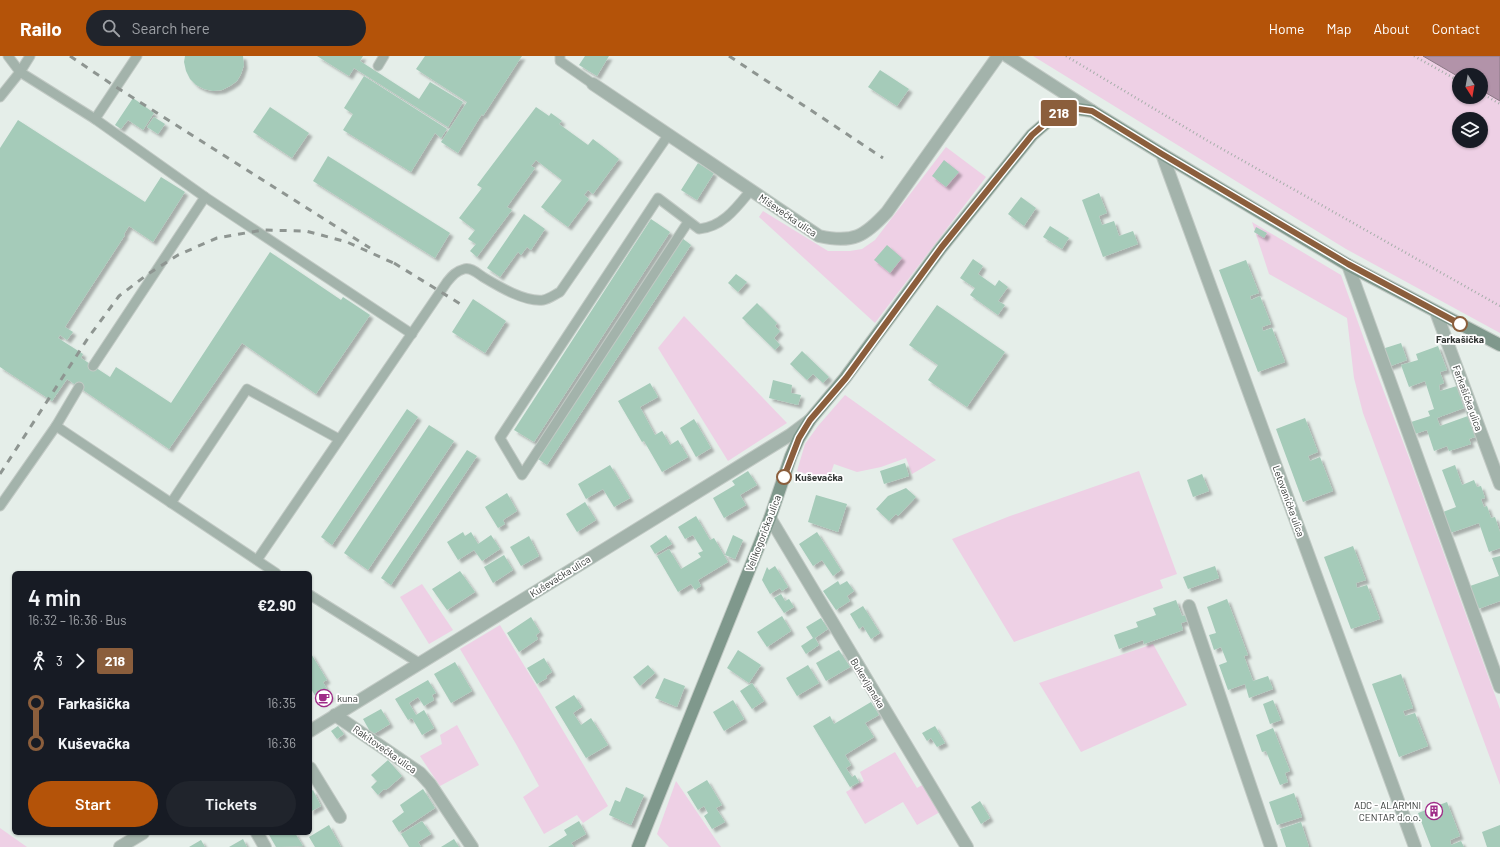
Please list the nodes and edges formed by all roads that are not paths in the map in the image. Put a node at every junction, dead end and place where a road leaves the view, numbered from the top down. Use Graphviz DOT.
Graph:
graph roads {
  1 [pos="8,56"];
  2 [pos="30,56"];
  3 [pos="137,56"];
  4 [pos="384,56"];
  5 [pos="998,56"];
  6 [pos="1007,56"];
  7 [pos="557,58"];
  8 [pos="378,66"];
  9 [pos="20,72"];
  10 [pos="593,84"];
  11 [pos="0,97"];
  12 [pos="1092,111"];
  13 [pos="95,119"];
  14 [pos="669,134"];
  15 [pos="1162,154"];
  16 [pos="751,190"];
  17 [pos="205,197"];
  18 [pos="688,222"];
  19 [pos="1348,264"];
  20 [pos="1436,312"];
  21 [pos="412,334"];
  22 [pos="1500,345"];
  23 [pos="93,366"];
  24 [pos="78,387"];
  25 [pos="810,420"];
  26 [pos="56,426"];
  27 [pos="339,440"];
  28 [pos="1500,484"];
  29 [pos="171,503"];
  30 [pos="0,506"];
  31 [pos="770,518"];
  32 [pos="257,560"];
  33 [pos="273,571"];
  34 [pos="312,596"];
  35 [pos="1188,606"];
  36 [pos="419,663"];
  37 [pos="1500,687"];
  38 [pos="335,715"];
  39 [pos="312,730"];
  40 [pos="312,771"];
  41 [pos="340,817"];
  42 [pos="140,835"];
  43 [pos="258,835"];
  44 [pos="120,847"];
  45 [pos="265,847"];
  46 [pos="472,847"];
  47 [pos="638,847"];
  48 [pos="967,847"];
  49 [pos="1271,847"];
  50 [pos="1415,847"];
  1 -- 9 [label="lane"];
  2 -- 9 [label="lane"];
  3 -- 13 [label="lane"];
  4 -- 8 [label="lane"];
  5 -- 16 [label="street, Miševečka ulica"];
  6 -- 12 [label="street"];
  7 -- 10 [label="lane"];
  9 -- 11 [label="lane"];
  9 -- 13 [label="lane"];
  10 -- 14 [label="street, Miševečka ulica"];
  12 -- 15 [label="street"];
  12 -- 25 [label="street, Velikogorička ulica"];
  13 -- 17 [label="lane"];
  14 -- 16 [label="street, Miševečka ulica"];
  14 -- 21 [label="lane"];
  15 -- 19 [label="street"];
  15 -- 50 [label="street, Letovanićka ulica"];
  16 -- 18 [label="lane"];
  17 -- 21 [label="lane"];
  17 -- 23 [label="lane"];
  18 -- 18 [label="lane"];
  19 -- 20 [label="street"];
  19 -- 37 [label="street"];
  20 -- 22 [label="street"];
  20 -- 28 [label="street, Farkašićka ulica"];
  21 -- 27 [label="lane"];
  24 -- 26 [label="lane"];
  25 -- 31 [label="street, Velikogorička ulica"];
  25 -- 36 [label="street, Kuševačka ulica"];
  26 -- 29 [label="lane"];
  26 -- 30 [label="lane"];
  27 -- 29 [label="lane"];
  27 -- 32 [label="lane"];
  29 -- 32 [label="lane"];
  31 -- 47 [label="street, Velikogorička ulica"];
  31 -- 48 [label="street, Bukevljanska"];
  32 -- 33 [label="lane"];
  34 -- 36 [label="lane"];
  35 -- 49 [label="street"];
  36 -- 38 [label="street, Kuševačka ulica"];
  38 -- 39 [label="street, Kuševačka ulica"];
  38 -- 46 [label="street, Rakitovečka ulica"];
  40 -- 41 [label="street"];
  42 -- 44 [label="street"];
  43 -- 45 [label="street"];
}
